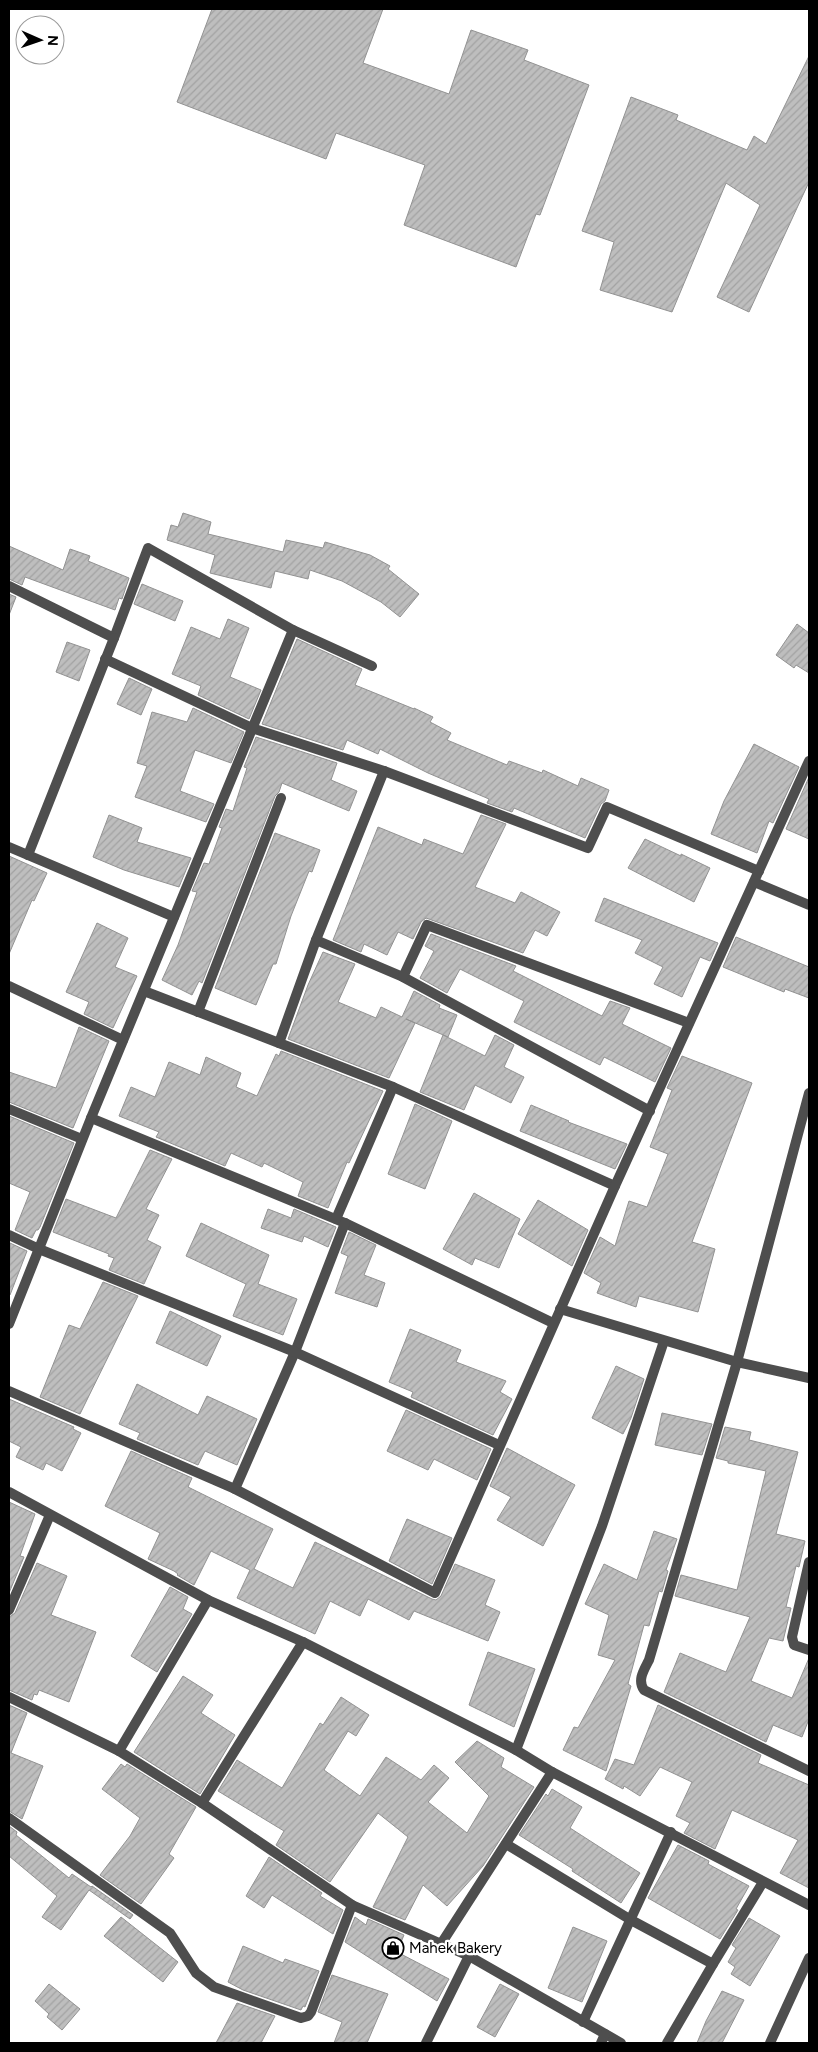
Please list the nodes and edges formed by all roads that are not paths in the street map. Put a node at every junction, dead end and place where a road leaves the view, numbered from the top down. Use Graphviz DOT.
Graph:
graph roads {
  1 [pos="9,586"];
  2 [pos="293,630"];
  3 [pos="114,638"];
  4 [pos="105,660"];
  5 [pos="372,666"];
  6 [pos="252,728"];
  7 [pos="809,761"];
  8 [pos="384,771"];
  9 [pos="281,798"];
  10 [pos="9,847"];
  11 [pos="28,855"];
  12 [pos="758,871"];
  13 [pos="754,882"];
  14 [pos="809,905"];
  15 [pos="174,917"];
  16 [pos="316,940"];
  17 [pos="403,977"];
  18 [pos="9,986"];
  19 [pos="144,991"];
  20 [pos="198,1012"];
  21 [pos="689,1023"];
  22 [pos="123,1040"];
  23 [pos="279,1044"];
  24 [pos="393,1087"];
  25 [pos="809,1093"];
  26 [pos="9,1109"];
  27 [pos="650,1111"];
  28 [pos="91,1118"];
  29 [pos="82,1139"];
  30 [pos="615,1186"];
  31 [pos="340,1221"];
  32 [pos="9,1235"];
  33 [pos="39,1249"];
  34 [pos="560,1309"];
  35 [pos="553,1323"];
  36 [pos="9,1324"];
  37 [pos="664,1341"];
  38 [pos="295,1352"];
  39 [pos="737,1362"];
  40 [pos="809,1378"];
  41 [pos="9,1391"];
  42 [pos="499,1445"];
  43 [pos="235,1489"];
  44 [pos="9,1492"];
  45 [pos="50,1515"];
  46 [pos="809,1562"];
  47 [pos="208,1600"];
  48 [pos="9,1610"];
  49 [pos="303,1642"];
  50 [pos="809,1650"];
  51 [pos="9,1697"];
  52 [pos="516,1750"];
  53 [pos="119,1751"];
  54 [pos="809,1771"];
  55 [pos="552,1772"];
  56 [pos="202,1803"];
  57 [pos="9,1818"];
  58 [pos="671,1832"];
  59 [pos="506,1844"];
  60 [pos="763,1882"];
  61 [pos="352,1904"];
  62 [pos="809,1905"];
  63 [pos="631,1920"];
  64 [pos="441,1944"];
  65 [pos="469,1956"];
  66 [pos="809,1958"];
  67 [pos="713,1964"];
  68 [pos="583,2022"];
  69 [pos="603,2039"];
  70 [pos="426,2043"];
  71 [pos="621,2043"];
  72 [pos="667,2043"];
  73 [pos="770,2043"];
  1 -- 3 [label="street"];
  2 -- 3 [label="street"];
  2 -- 5 [label="street"];
  2 -- 6 [label="street"];
  3 -- 4 [label="street"];
  4 -- 6 [label="street"];
  4 -- 11 [label="street"];
  6 -- 8 [label="street"];
  6 -- 15 [label="street"];
  7 -- 12 [label="street"];
  8 -- 12 [label="street"];
  8 -- 16 [label="street"];
  9 -- 20 [label="street"];
  10 -- 11 [label="street"];
  11 -- 15 [label="street"];
  12 -- 13 [label="street"];
  13 -- 14 [label="street"];
  13 -- 21 [label="street"];
  15 -- 19 [label="street"];
  16 -- 17 [label="street"];
  16 -- 23 [label="street"];
  17 -- 21 [label="street"];
  17 -- 27 [label="street"];
  18 -- 22 [label="street"];
  19 -- 20 [label="street"];
  19 -- 22 [label="street"];
  20 -- 23 [label="street"];
  21 -- 27 [label="street"];
  22 -- 28 [label="street"];
  23 -- 24 [label="street"];
  24 -- 30 [label="street"];
  24 -- 31 [label="street"];
  25 -- 39 [label="street"];
  26 -- 29 [label="street"];
  27 -- 30 [label="street"];
  28 -- 29 [label="street"];
  28 -- 31 [label="street"];
  29 -- 33 [label="street"];
  30 -- 34 [label="street"];
  31 -- 35 [label="street"];
  31 -- 38 [label="street"];
  32 -- 33 [label="street"];
  33 -- 36 [label="street"];
  33 -- 38 [label="street"];
  34 -- 35 [label="street"];
  34 -- 37 [label="street"];
  35 -- 42 [label="street"];
  37 -- 39 [label="street"];
  37 -- 52 [label="street"];
  38 -- 42 [label="street"];
  38 -- 43 [label="street"];
  39 -- 40 [label="street"];
  39 -- 54 [label="street"];
  41 -- 43 [label="street"];
  42 -- 43 [label="street"];
  44 -- 45 [label="street"];
  45 -- 47 [label="street"];
  45 -- 48 [label="street"];
  46 -- 50 [label="street"];
  47 -- 49 [label="street"];
  47 -- 53 [label="street"];
  49 -- 52 [label="street"];
  49 -- 56 [label="street"];
  51 -- 53 [label="street"];
  52 -- 55 [label="street"];
  53 -- 56 [label="street"];
  55 -- 58 [label="street"];
  55 -- 59 [label="street"];
  56 -- 61 [label="street"];
  57 -- 61 [label="street"];
  58 -- 60 [label="street"];
  58 -- 63 [label="street"];
  59 -- 63 [label="street"];
  59 -- 64 [label="street"];
  60 -- 62 [label="street"];
  60 -- 67 [label="street"];
  61 -- 64 [label="street"];
  63 -- 67 [label="street"];
  63 -- 68 [label="street"];
  64 -- 65 [label="street"];
  65 -- 68 [label="street"];
  65 -- 70 [label="street"];
  66 -- 73 [label="street"];
  67 -- 72 [label="street"];
  68 -- 69 [label="street"];
  69 -- 71 [label="street"];
}
